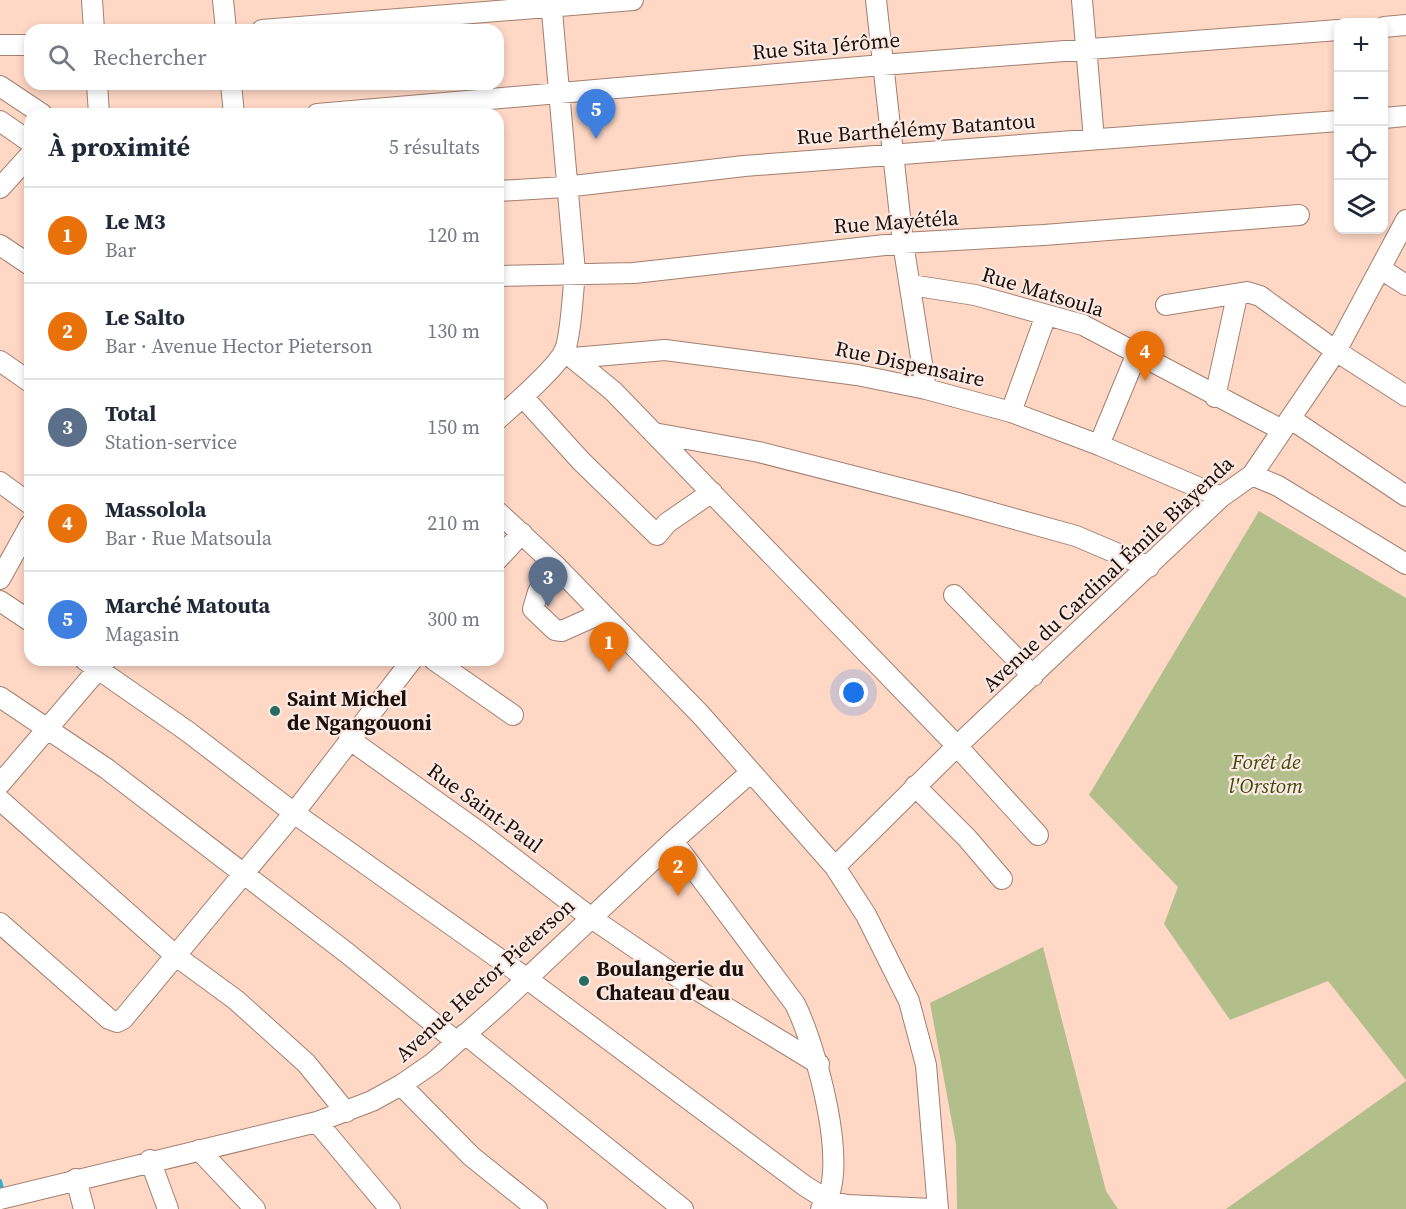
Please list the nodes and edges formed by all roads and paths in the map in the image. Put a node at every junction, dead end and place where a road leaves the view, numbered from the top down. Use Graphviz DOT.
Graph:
graph roads {
  1 [pos="92,0"];
  2 [pos="223,0"];
  3 [pos="633,0"];
  4 [pos="876,0"];
  5 [pos="1082,0"];
  6 [pos="551,3"];
  7 [pos="94,24"];
  8 [pos="225,24"];
  9 [pos="326,24"];
  10 [pos="1406,25"];
  11 [pos="1388,27"];
  12 [pos="1334,30"];
  13 [pos="0,45"];
  14 [pos="24,45"];
  15 [pos="1088,51"];
  16 [pos="882,64"];
  17 [pos="0,86"];
  18 [pos="97,90"];
  19 [pos="232,90"];
  20 [pos="559,94"];
  21 [pos="33,108"];
  22 [pos="99,108"];
  23 [pos="233,108"];
  24 [pos="390,108"];
  25 [pos="1406,116"];
  26 [pos="1388,118"];
  27 [pos="0,121"];
  28 [pos="1334,121"];
  29 [pos="24,138"];
  30 [pos="1094,139"];
  31 [pos="893,157"];
  32 [pos="24,162"];
  33 [pos="566,187"];
  34 [pos="0,188"];
  35 [pos="504,191"];
  36 [pos="1299,214"];
  37 [pos="1406,220"];
  38 [pos="903,243"];
  39 [pos="0,245"];
  40 [pos="24,261"];
  41 [pos="1382,268"];
  42 [pos="575,272"];
  43 [pos="504,276"];
  44 [pos="911,285"];
  45 [pos="1406,285"];
  46 [pos="1237,296"];
  47 [pos="1166,305"];
  48 [pos="1046,315"];
  49 [pos="1336,351"];
  50 [pos="1137,353"];
  51 [pos="568,354"];
  52 [pos="0,361"];
  53 [pos="24,378"];
  54 [pos="926,388"];
  55 [pos="1406,396"];
  56 [pos="523,397"];
  57 [pos="1215,397"];
  58 [pos="1011,412"];
  59 [pos="504,414"];
  60 [pos="1286,424"];
  61 [pos="654,434"];
  62 [pos="1099,445"];
  63 [pos="1252,475"];
  64 [pos="0,482"];
  65 [pos="712,492"];
  66 [pos="1406,496"];
  67 [pos="1221,498"];
  68 [pos="24,500"];
  69 [pos="504,517"];
  70 [pos="522,533"];
  71 [pos="24,536"];
  72 [pos="504,552"];
  73 [pos="1406,564"];
  74 [pos="555,565"];
  75 [pos="1149,567"];
  76 [pos="0,579"];
  77 [pos="954,595"];
  78 [pos="0,601"];
  79 [pos="602,613"];
  80 [pos="24,617"];
  81 [pos="95,666"];
  82 [pos="101,666"];
  83 [pos="407,666"];
  84 [pos="443,666"];
  85 [pos="1033,676"];
  86 [pos="0,697"];
  87 [pos="513,715"];
  88 [pos="50,728"];
  89 [pos="349,739"];
  90 [pos="957,746"];
  91 [pos="750,773"];
  92 [pos="0,784"];
  93 [pos="915,786"];
  94 [pos="0,800"];
  95 [pos="294,813"];
  96 [pos="1038,835"];
  97 [pos="673,841"];
  98 [pos="835,867"];
  99 [pos="242,873"];
  100 [pos="1002,879"];
  101 [pos="590,918"];
  102 [pos="0,923"];
  103 [pos="176,956"];
  104 [pos="526,978"];
  105 [pos="461,1038"];
  106 [pos="819,1064"];
  107 [pos="402,1085"];
  108 [pos="346,1112"];
  109 [pos="317,1122"];
  110 [pos="199,1150"];
  111 [pos="150,1160"];
  112 [pos="76,1179"];
  113 [pos="0,1199"];
  114 [pos="825,1205"];
  115 [pos="84,1209"];
  116 [pos="168,1209"];
  117 [pos="255,1209"];
  118 [pos="390,1209"];
  119 [pos="537,1209"];
  120 [pos="683,1209"];
  121 [pos="932,1209"];
  122 [pos="939,1209"];
  1 -- 7 [label="street"];
  2 -- 8 [label="street"];
  3 -- 6 [label="street"];
  4 -- 16 [label="street"];
  5 -- 15 [label="street"];
  6 -- 9 [label="street"];
  6 -- 20 [label="street"];
  10 -- 11 [label="street"];
  12 -- 15 [label="street, Rue Sita Jérôme"];
  13 -- 14 [label="street"];
  15 -- 16 [label="street, Rue Sita Jérôme"];
  15 -- 30 [label="street"];
  16 -- 20 [label="street, Rue Sita Jérôme"];
  16 -- 31 [label="street"];
  17 -- 21 [label="street"];
  18 -- 22 [label="street"];
  19 -- 23 [label="street"];
  20 -- 24 [label="street, Rue Sita Jérôme"];
  20 -- 33 [label="street"];
  25 -- 26 [label="street"];
  27 -- 29 [label="street"];
  28 -- 30 [label="street, Rue Barthélémy Batantou"];
  30 -- 31 [label="street, Rue Barthélémy Batantou"];
  31 -- 33 [label="street, Rue Barthélémy Batantou"];
  31 -- 38 [label="street"];
  32 -- 34 [label="street"];
  33 -- 35 [label="street, Rue Barthélémy Batantou"];
  33 -- 42 [label="street"];
  36 -- 38 [label="street, Rue Mayétéla"];
  37 -- 41 [label="street, Avenue du Cardinal Émile Biayenda"];
  38 -- 42 [label="street, Rue Mayétéla"];
  38 -- 44 [label="street"];
  39 -- 40 [label="street"];
  41 -- 45 [label="street"];
  41 -- 49 [label="street, Avenue du Cardinal Émile Biayenda"];
  42 -- 43 [label="street, Rue Mayétéla"];
  42 -- 51 [label="street"];
  44 -- 48 [label="street, Rue Matsoula"];
  44 -- 54 [label="street"];
  46 -- 47 [label="street"];
  46 -- 49 [label="street"];
  46 -- 57 [label="street"];
  48 -- 50 [label="street, Rue Matsoula"];
  48 -- 58 [label="street"];
  49 -- 55 [label="street"];
  49 -- 60 [label="street, Avenue du Cardinal Émile Biayenda"];
  50 -- 57 [label="street, Rue Matsoula"];
  50 -- 62 [label="street"];
  51 -- 54 [label="street, Rue Dispensaire"];
  51 -- 56 [label="street"];
  51 -- 61 [label="street"];
  52 -- 53 [label="street"];
  54 -- 58 [label="street, Rue Dispensaire"];
  56 -- 59 [label="street"];
  56 -- 65 [label="street"];
  57 -- 60 [label="street, Rue Matsoula"];
  58 -- 62 [label="street, Rue Dispensaire"];
  60 -- 63 [label="street, Avenue du Cardinal Émile Biayenda"];
  60 -- 66 [label="street, Rue Matsoula"];
  61 -- 65 [label="street"];
  61 -- 75 [label="street"];
  62 -- 67 [label="street, Rue Dispensaire"];
  63 -- 67 [label="street, Avenue du Cardinal Émile Biayenda"];
  63 -- 73 [label="street"];
  64 -- 68 [label="street"];
  65 -- 90 [label="street"];
  67 -- 75 [label="street, Avenue du Cardinal Émile Biayenda"];
  69 -- 70 [label="street"];
  70 -- 72 [label="street"];
  70 -- 74 [label="street"];
  71 -- 76 [label="street"];
  74 -- 79 [label="street"];
  74 -- 79 [label="street"];
  75 -- 85 [label="street, Avenue du Cardinal Émile Biayenda"];
  77 -- 85 [label="street"];
  78 -- 80 [label="street"];
  79 -- 91 [label="street"];
  81 -- 88 [label="street"];
  82 -- 95 [label="street"];
  83 -- 89 [label="street"];
  84 -- 87 [label="street"];
  85 -- 90 [label="street, Avenue du Cardinal Émile Biayenda"];
  86 -- 88 [label="street"];
  88 -- 92 [label="street"];
  88 -- 99 [label="street"];
  89 -- 95 [label="street"];
  89 -- 101 [label="street, Rue Saint-Paul"];
  90 -- 93 [label="street, Avenue du Cardinal Émile Biayenda"];
  90 -- 96 [label="street"];
  91 -- 97 [label="street, Avenue Hector Pieterson"];
  91 -- 98 [label="street"];
  93 -- 98 [label="street, Avenue du Cardinal Émile Biayenda"];
  93 -- 100 [label="street"];
  94 -- 103 [label="street"];
  95 -- 99 [label="street"];
  95 -- 104 [label="street"];
  97 -- 101 [label="street, Avenue Hector Pieterson"];
  97 -- 106 [label="street"];
  98 -- 122 [label="street"];
  99 -- 103 [label="street"];
  99 -- 105 [label="street"];
  101 -- 104 [label="street, Avenue Hector Pieterson"];
  101 -- 106 [label="street, Rue Saint-Paul"];
  102 -- 103 [label="street"];
  103 -- 108 [label="street"];
  104 -- 105 [label="street, Avenue Hector Pieterson"];
  104 -- 114 [label="street"];
  105 -- 107 [label="street, Avenue Hector Pieterson"];
  105 -- 120 [label="street"];
  106 -- 114 [label="street"];
  107 -- 108 [label="street, Avenue Hector Pieterson"];
  107 -- 119 [label="street"];
  108 -- 109 [label="street, Avenue Hector Pieterson"];
  109 -- 110 [label="street, Avenue Hector Pieterson"];
  109 -- 118 [label="street"];
  110 -- 111 [label="street, Avenue Hector Pieterson"];
  110 -- 117 [label="street"];
  111 -- 112 [label="street, Avenue Hector Pieterson"];
  111 -- 116 [label="street"];
  112 -- 113 [label="street, Avenue Hector Pieterson"];
  112 -- 115 [label="street"];
  114 -- 121 [label="street"];
}
